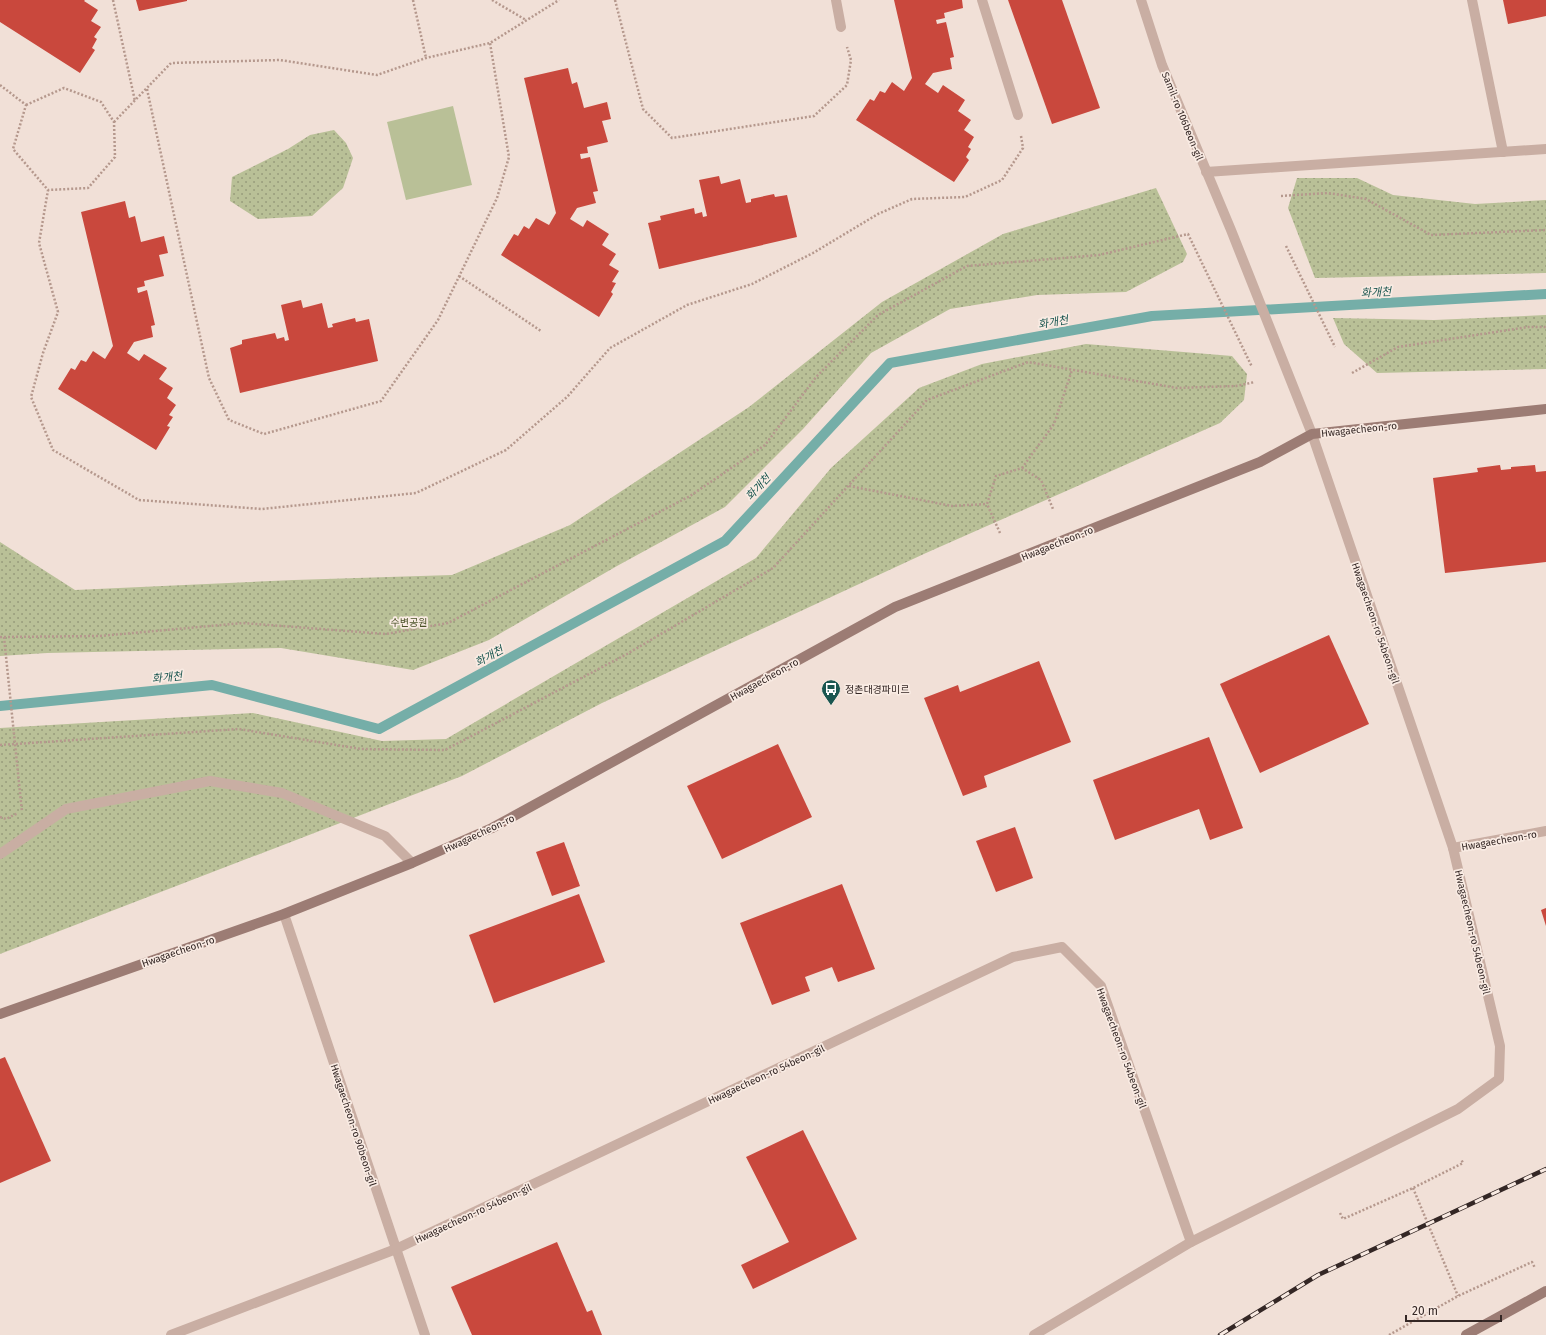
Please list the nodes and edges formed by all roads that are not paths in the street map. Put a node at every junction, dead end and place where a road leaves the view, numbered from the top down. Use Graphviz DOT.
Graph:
graph roads {
  1 [pos="836,0"];
  2 [pos="982,0"];
  3 [pos="1141,0"];
  4 [pos="1472,0"];
  5 [pos="841,26"];
  6 [pos="1018,115"];
  7 [pos="1546,149"];
  8 [pos="1503,152"];
  9 [pos="1206,172"];
  10 [pos="1546,409"];
  11 [pos="1312,434"];
  12 [pos="1546,832"];
  13 [pos="1453,848"];
  14 [pos="0,854"];
  15 [pos="412,863"];
  16 [pos="284,914"];
  17 [pos="0,1014"];
  18 [pos="1191,1242"];
  19 [pos="396,1249"];
  20 [pos="1546,1292"];
  21 [pos="171,1335"];
  22 [pos="425,1335"];
  23 [pos="1034,1335"];
  24 [pos="1466,1335"];
  1 -- 5 [label="street"];
  2 -- 6 [label="street"];
  3 -- 9 [label="street, Samil-ro 106beon-gil"];
  4 -- 8 [label="street"];
  7 -- 8 [label="street"];
  8 -- 9 [label="street"];
  9 -- 11 [label="street, Samil-ro 106beon-gil"];
  10 -- 11 [label="main road, Hwagaecheon-ro"];
  11 -- 13 [label="street, Hwagaecheon-ro 54beon-gil"];
  11 -- 15 [label="main road, Hwagaecheon-ro"];
  12 -- 13 [label="street, Hwagaecheon-ro"];
  13 -- 18 [label="street, Hwagaecheon-ro 54beon-gil"];
  14 -- 15 [label="street"];
  15 -- 16 [label="main road, Hwagaecheon-ro"];
  16 -- 17 [label="main road, Hwagaecheon-ro"];
  16 -- 19 [label="street, Hwagaecheon-ro 90beon-gil"];
  18 -- 19 [label="street, Hwagaecheon-ro 54beon-gil"];
  18 -- 23 [label="street, Hwagaecheon-ro 54beon-gil"];
  19 -- 21 [label="street, Hwagaecheon-ro 54beon-gil"];
  19 -- 22 [label="street, Hwagaecheon-ro 90beon-gil"];
  20 -- 24 [label="main road"];
}
